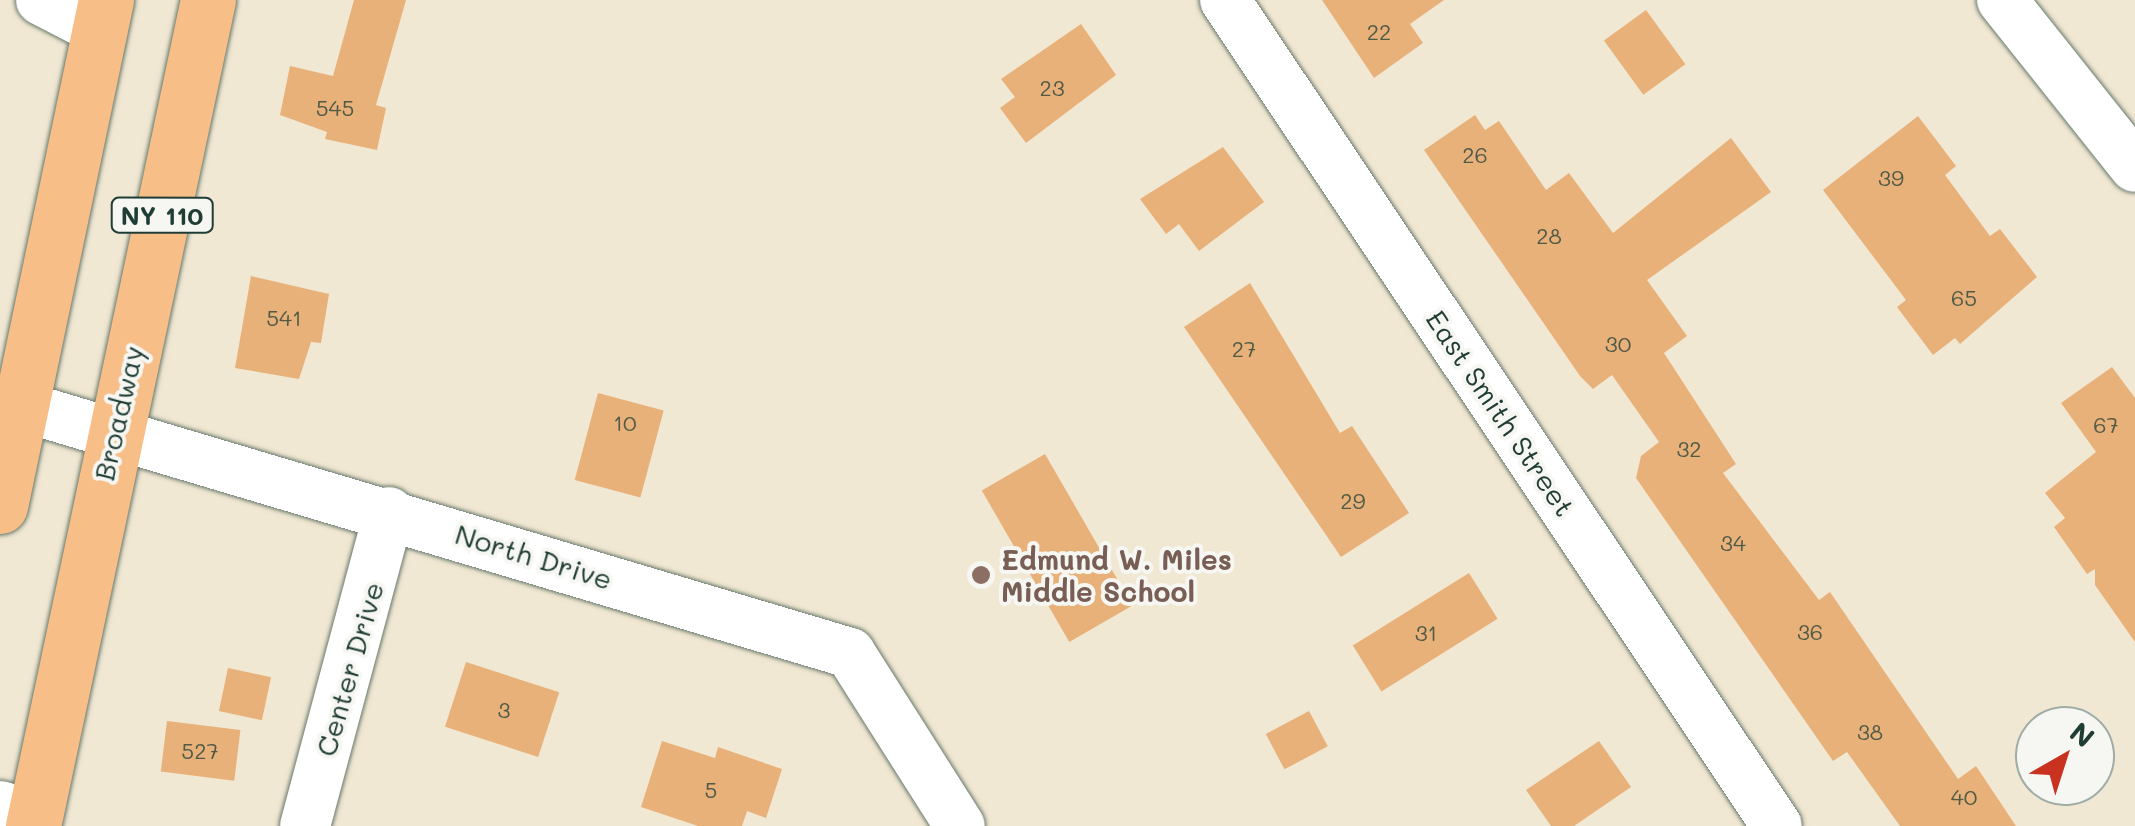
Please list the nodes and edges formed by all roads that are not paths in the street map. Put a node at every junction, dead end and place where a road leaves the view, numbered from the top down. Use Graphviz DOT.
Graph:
graph roads {
  1 [pos="41,0"];
  2 [pos="208,0"];
  3 [pos="1225,0"];
  4 [pos="2002,0"];
  5 [pos="102,15"];
  6 [pos="2135,167"];
  7 [pos="21,406"];
  8 [pos="113,430"];
  9 [pos="0,506"];
  10 [pos="389,512"];
  11 [pos="23,816"];
  12 [pos="306,826"];
  13 [pos="960,826"];
  14 [pos="1777,826"];
  1 -- 5 [label="street"];
  2 -- 8 [label="main road, Broadway / NY 110"];
  3 -- 14 [label="street, East Smith Street"];
  4 -- 6 [label="street"];
  5 -- 7 [label="main road"];
  7 -- 8 [label="street, North Drive"];
  7 -- 9 [label="main road"];
  8 -- 10 [label="street, North Drive"];
  8 -- 11 [label="main road, Broadway / NY 110"];
  10 -- 12 [label="street, Center Drive"];
  10 -- 13 [label="street, North Drive"];
}
